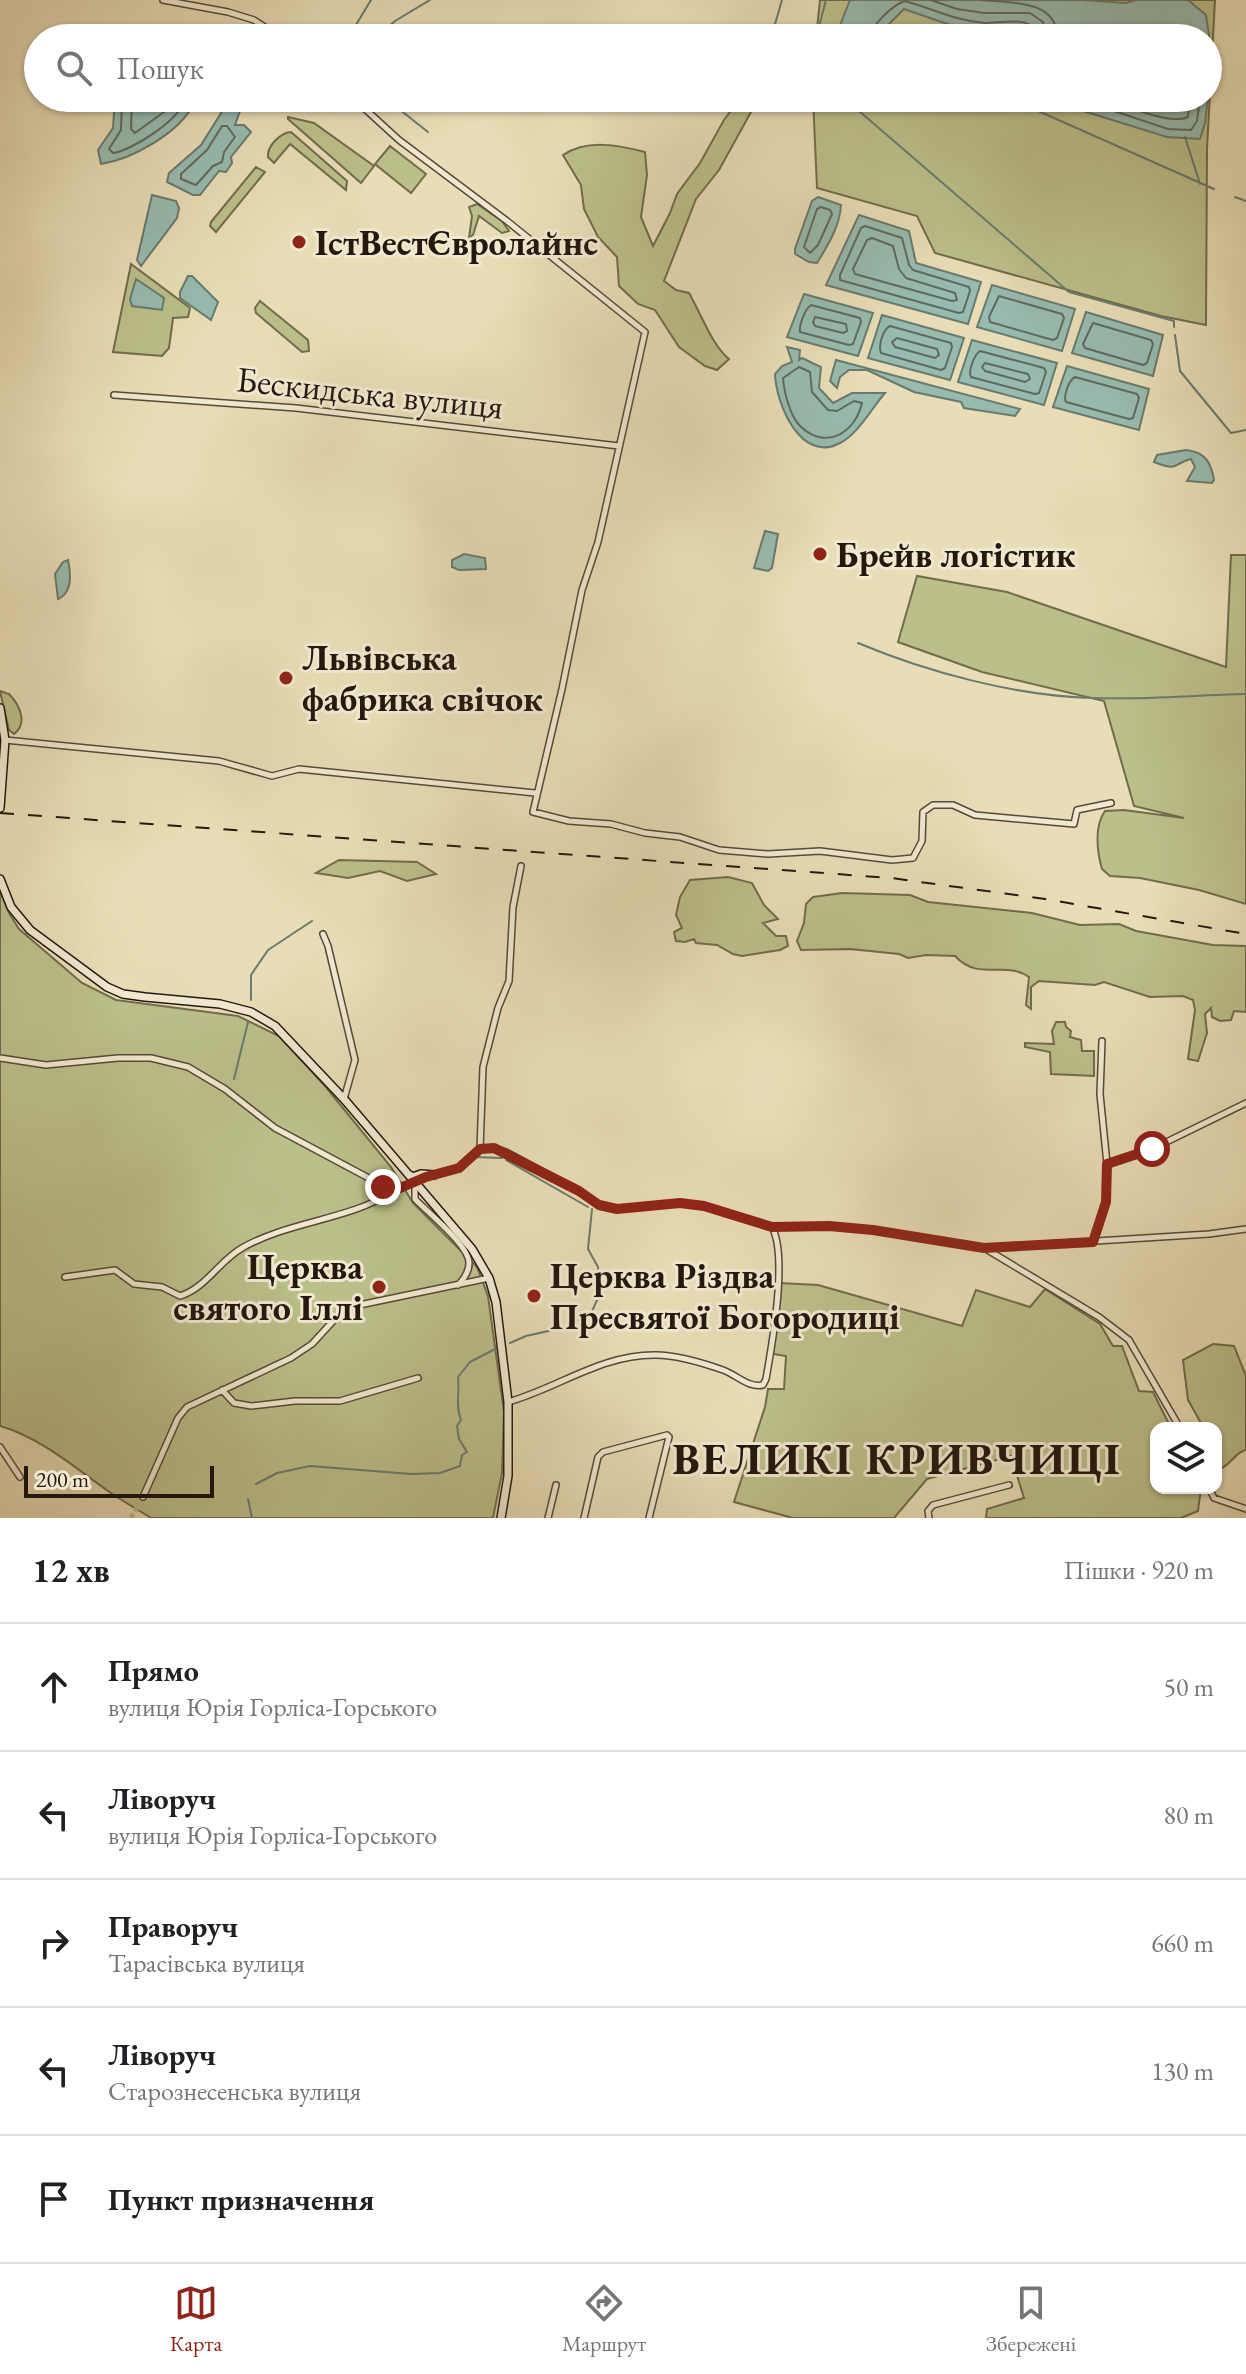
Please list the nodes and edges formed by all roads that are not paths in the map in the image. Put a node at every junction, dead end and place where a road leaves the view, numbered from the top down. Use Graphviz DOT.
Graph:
graph roads {
  1 [pos="163,0"];
  2 [pos="260,24"];
  3 [pos="368,112"];
  4 [pos="114,395"];
  5 [pos="619,446"];
  6 [pos="0,708"];
  7 [pos="5,740"];
  8 [pos="535,793"];
  9 [pos="1111,803"];
  10 [pos="0,808"];
  11 [pos="521,866"];
  12 [pos="0,879"];
  13 [pos="323,934"];
  14 [pos="1102,1041"];
  15 [pos="0,1058"];
  16 [pos="344,1099"];
  17 [pos="1246,1103"];
  18 [pos="480,1149"];
  19 [pos="1107,1164"];
  20 [pos="406,1173"];
  21 [pos="434,1175"];
  22 [pos="415,1183"];
  23 [pos="393,1191"];
  24 [pos="427,1197"];
  25 [pos="772,1227"];
  26 [pos="1246,1229"];
  27 [pos="1093,1242"];
  28 [pos="984,1248"];
  29 [pos="65,1277"];
  30 [pos="489,1278"];
  31 [pos="458,1286"];
  32 [pos="418,1378"];
  33 [pos="222,1390"];
  34 [pos="508,1402"];
  35 [pos="1177,1422"];
  36 [pos="0,1447"];
  37 [pos="20,1477"];
  38 [pos="556,1485"];
  39 [pos="1009,1485"];
  40 [pos="1212,1494"];
  41 [pos="143,1497"];
  42 [pos="1246,1509"];
  43 [pos="501,1518"];
  44 [pos="548,1518"];
  45 [pos="584,1518"];
  46 [pos="649,1518"];
  47 [pos="929,1518"];
  1 -- 2 [label="street"];
  3 -- 5 [label="street"];
  4 -- 5 [label="street, Бескидська вулиця"];
  5 -- 8 [label="street"];
  6 -- 7 [label="main road"];
  7 -- 8 [label="street"];
  7 -- 10 [label="main road"];
  8 -- 9 [label="street"];
  11 -- 18 [label="street"];
  12 -- 16 [label="main road"];
  13 -- 16 [label="street"];
  14 -- 19 [label="street"];
  15 -- 23 [label="street"];
  16 -- 20 [label="main road"];
  17 -- 19 [label="street"];
  18 -- 21 [label="street"];
  18 -- 25 [label="street"];
  19 -- 27 [label="street"];
  20 -- 21 [label="main road"];
  20 -- 22 [label="main road"];
  21 -- 22 [label="street"];
  21 -- 24 [label="main road"];
  22 -- 23 [label="street"];
  22 -- 24 [label="main road"];
  22 -- 31 [label="street"];
  23 -- 29 [label="street"];
  24 -- 30 [label="main road"];
  25 -- 28 [label="street"];
  25 -- 34 [label="street"];
  26 -- 27 [label="street"];
  27 -- 28 [label="street"];
  28 -- 35 [label="street"];
  30 -- 31 [label="street"];
  30 -- 34 [label="main road"];
  31 -- 33 [label="street"];
  32 -- 33 [label="street"];
  33 -- 41 [label="street"];
  34 -- 43 [label="main road"];
  36 -- 37 [label="street"];
  38 -- 44 [label="street"];
  39 -- 47 [label="street"];
  40 -- 42 [label="street"];
  45 -- 46 [label="street"];
}
